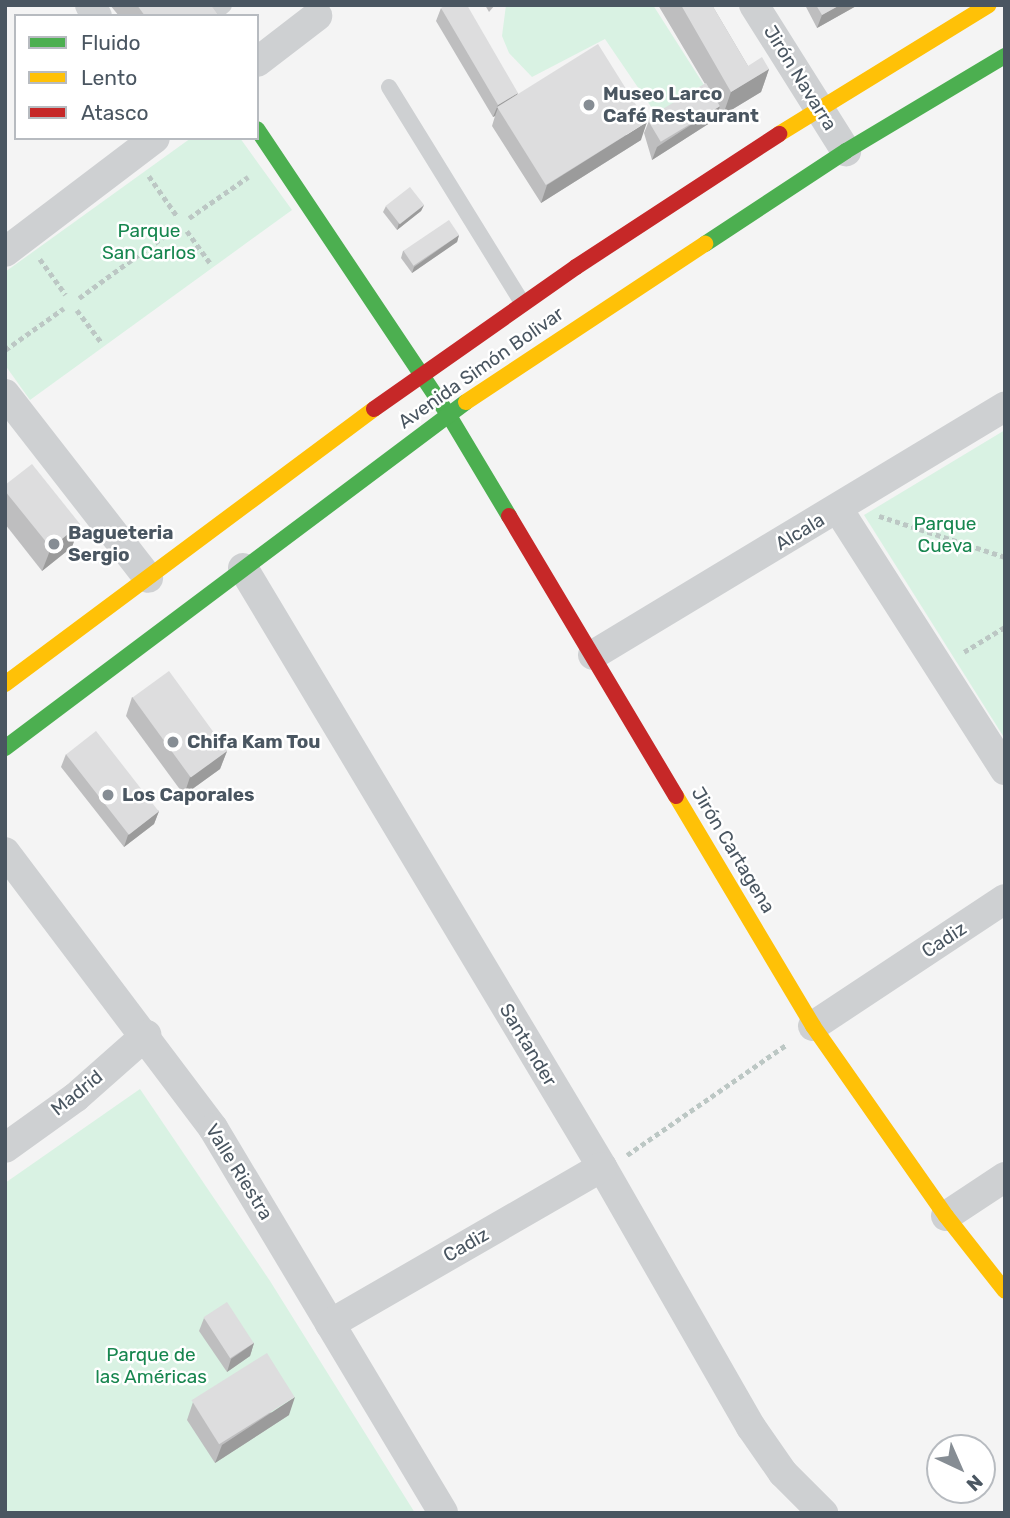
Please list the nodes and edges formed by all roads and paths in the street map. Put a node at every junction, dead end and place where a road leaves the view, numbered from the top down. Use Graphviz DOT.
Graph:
graph roads {
  1 [pos="754,5"];
  2 [pos="989,5"];
  3 [pos="317,16"];
  4 [pos="1005,56"];
  5 [pos="259,60"];
  6 [pos="389,87"];
  7 [pos="819,108"];
  8 [pos="259,132"];
  9 [pos="145,146"];
  10 [pos="846,151"];
  11 [pos="277,156"];
  12 [pos="177,216"];
  13 [pos="189,218"];
  14 [pos="174,229"];
  15 [pos="187,231"];
  16 [pos="15,245"];
  17 [pos="210,263"];
  18 [pos="66,295"];
  19 [pos="79,298"];
  20 [pos="523,304"];
  21 [pos="64,308"];
  22 [pos="77,310"];
  23 [pos="101,342"];
  24 [pos="5,350"];
  25 [pos="421,374"];
  26 [pos="5,394"];
  27 [pos="1005,406"];
  28 [pos="448,414"];
  29 [pos="842,507"];
  30 [pos="1005,556"];
  31 [pos="243,568"];
  32 [pos="148,578"];
  33 [pos="1005,627"];
  34 [pos="593,655"];
  35 [pos="939,667"];
  36 [pos="5,684"];
  37 [pos="5,748"];
  38 [pos="1005,770"];
  39 [pos="5,852"];
  40 [pos="1005,899"];
  41 [pos="813,1026"];
  42 [pos="146,1035"];
  43 [pos="5,1148"];
  44 [pos="602,1167"];
  45 [pos="1005,1177"];
  46 [pos="946,1216"];
  47 [pos="1005,1292"];
  48 [pos="330,1324"];
  49 [pos="443,1513"];
  50 [pos="823,1513"];
  1 -- 7 [label="street, Jirón Navarra"];
  2 -- 7 [label="main road, Avenida Simón Bolivar"];
  3 -- 5 [label="street"];
  4 -- 10 [label="main road, Avenida Simón Bolivar"];
  6 -- 20 [label="lane"];
  7 -- 10 [label="street, Jirón Navarra"];
  7 -- 20 [label="main road, Avenida Simón Bolivar"];
  8 -- 11 [label="main road"];
  9 -- 12 [label="path"];
  9 -- 16 [label="street"];
  10 -- 28 [label="main road, Avenida Simón Bolivar"];
  11 -- 13 [label="path"];
  11 -- 25 [label="main road"];
  14 -- 19 [label="path"];
  15 -- 17 [label="path"];
  16 -- 18 [label="path"];
  20 -- 25 [label="main road, Avenida Simón Bolivar"];
  21 -- 24 [label="path"];
  22 -- 23 [label="path"];
  25 -- 28 [label="main road"];
  25 -- 32 [label="main road, Avenida Simón Bolivar"];
  26 -- 32 [label="street"];
  27 -- 29 [label="street, Alcala"];
  28 -- 31 [label="main road, Avenida Simón Bolivar"];
  28 -- 34 [label="main road, Jirón Cartagena"];
  29 -- 30 [label="path"];
  29 -- 34 [label="street, Alcala"];
  29 -- 35 [label="street"];
  31 -- 37 [label="main road, Avenida Simón Bolivar"];
  31 -- 44 [label="street, Santander"];
  32 -- 36 [label="main road, Avenida Simón Bolivar"];
  33 -- 35 [label="path"];
  34 -- 41 [label="main road, Jirón Cartagena"];
  35 -- 38 [label="street"];
  39 -- 42 [label="street, Valle Riestra"];
  40 -- 41 [label="street, Cadiz"];
  41 -- 44 [label="path"];
  41 -- 46 [label="main road, Jirón Cartagena"];
  42 -- 43 [label="street, Madrid"];
  42 -- 48 [label="street, Valle Riestra"];
  44 -- 48 [label="street, Cadiz"];
  44 -- 50 [label="street, Santander"];
  45 -- 46 [label="street"];
  46 -- 47 [label="main road, Jirón Cartagena"];
  48 -- 49 [label="street, Valle Riestra"];
}
